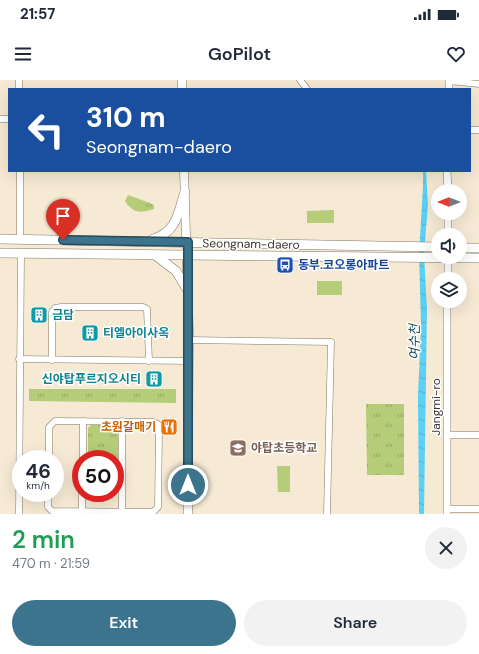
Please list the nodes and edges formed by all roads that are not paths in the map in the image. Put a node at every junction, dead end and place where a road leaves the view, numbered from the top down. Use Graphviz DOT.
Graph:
graph roads {
  1 [pos="300,80"];
  2 [pos="449,80"];
  3 [pos="479,84"];
  4 [pos="306,88"];
  5 [pos="20,172"];
  6 [pos="184,172"];
  7 [pos="448,172"];
  8 [pos="448,184"];
  9 [pos="185,192"];
  10 [pos="0,239"];
  11 [pos="20,240"];
  12 [pos="146,241"];
  13 [pos="188,242"];
  14 [pos="431,247"];
  15 [pos="467,248"];
  16 [pos="479,248"];
  17 [pos="0,253"];
  18 [pos="21,253"];
  19 [pos="154,255"];
  20 [pos="188,256"];
  21 [pos="431,258"];
  22 [pos="467,258"];
  23 [pos="479,258"];
  24 [pos="188,290"];
  25 [pos="447,308"];
  26 [pos="189,340"];
  27 [pos="19,359"];
  28 [pos="52,360"];
  29 [pos="149,361"];
  30 [pos="189,361"];
  31 [pos="83,421"];
  32 [pos="122,421"];
  33 [pos="448,435"];
  34 [pos="479,435"];
  35 [pos="20,450"];
  36 [pos="49,450"];
  37 [pos="83,450"];
  38 [pos="19,502"];
  39 [pos="48,502"];
  40 [pos="82,502"];
  41 [pos="479,509"];
  42 [pos="82,511"];
  43 [pos="447,511"];
  44 [pos="122,513"];
  45 [pos="19,514"];
  46 [pos="188,514"];
  47 [pos="327,514"];
  1 -- 4 [label="street"];
  2 -- 3 [label="street"];
  5 -- 11 [label="street"];
  6 -- 9 [label="main road"];
  7 -- 8 [label="street"];
  9 -- 12 [label="main road"];
  9 -- 13 [label="main road"];
  10 -- 11 [label="main road, Seongnam-daero"];
  11 -- 12 [label="main road, Seongnam-daero"];
  12 -- 13 [label="main road, Seongnam-daero"];
  13 -- 14 [label="main road, Seongnam-daero"];
  13 -- 20 [label="main road"];
  15 -- 16 [label="main road"];
  17 -- 18 [label="main road, Seongnam-daero"];
  18 -- 19 [label="main road, Seongnam-daero"];
  18 -- 27 [label="street"];
  19 -- 20 [label="main road, Seongnam-daero"];
  19 -- 24 [label="main road"];
  20 -- 21 [label="main road, Seongnam-daero"];
  20 -- 24 [label="main road"];
  22 -- 23 [label="main road"];
  24 -- 26 [label="main road"];
  25 -- 33 [label="street, Jangmi-ro"];
  26 -- 30 [label="main road"];
  26 -- 47 [label="street"];
  27 -- 28 [label="street"];
  27 -- 35 [label="street"];
  28 -- 29 [label="street"];
  28 -- 29 [label="street"];
  29 -- 30 [label="street"];
  30 -- 46 [label="main road"];
  31 -- 32 [label="street"];
  31 -- 36 [label="street"];
  31 -- 37 [label="street"];
  32 -- 44 [label="street"];
  32 -- 44 [label="street"];
  33 -- 34 [label="street"];
  33 -- 43 [label="street, Jangmi-ro"];
  38 -- 45 [label="street"];
  39 -- 42 [label="street"];
  40 -- 42 [label="street"];
  41 -- 43 [label="street"];
  42 -- 44 [label="street"];
}
